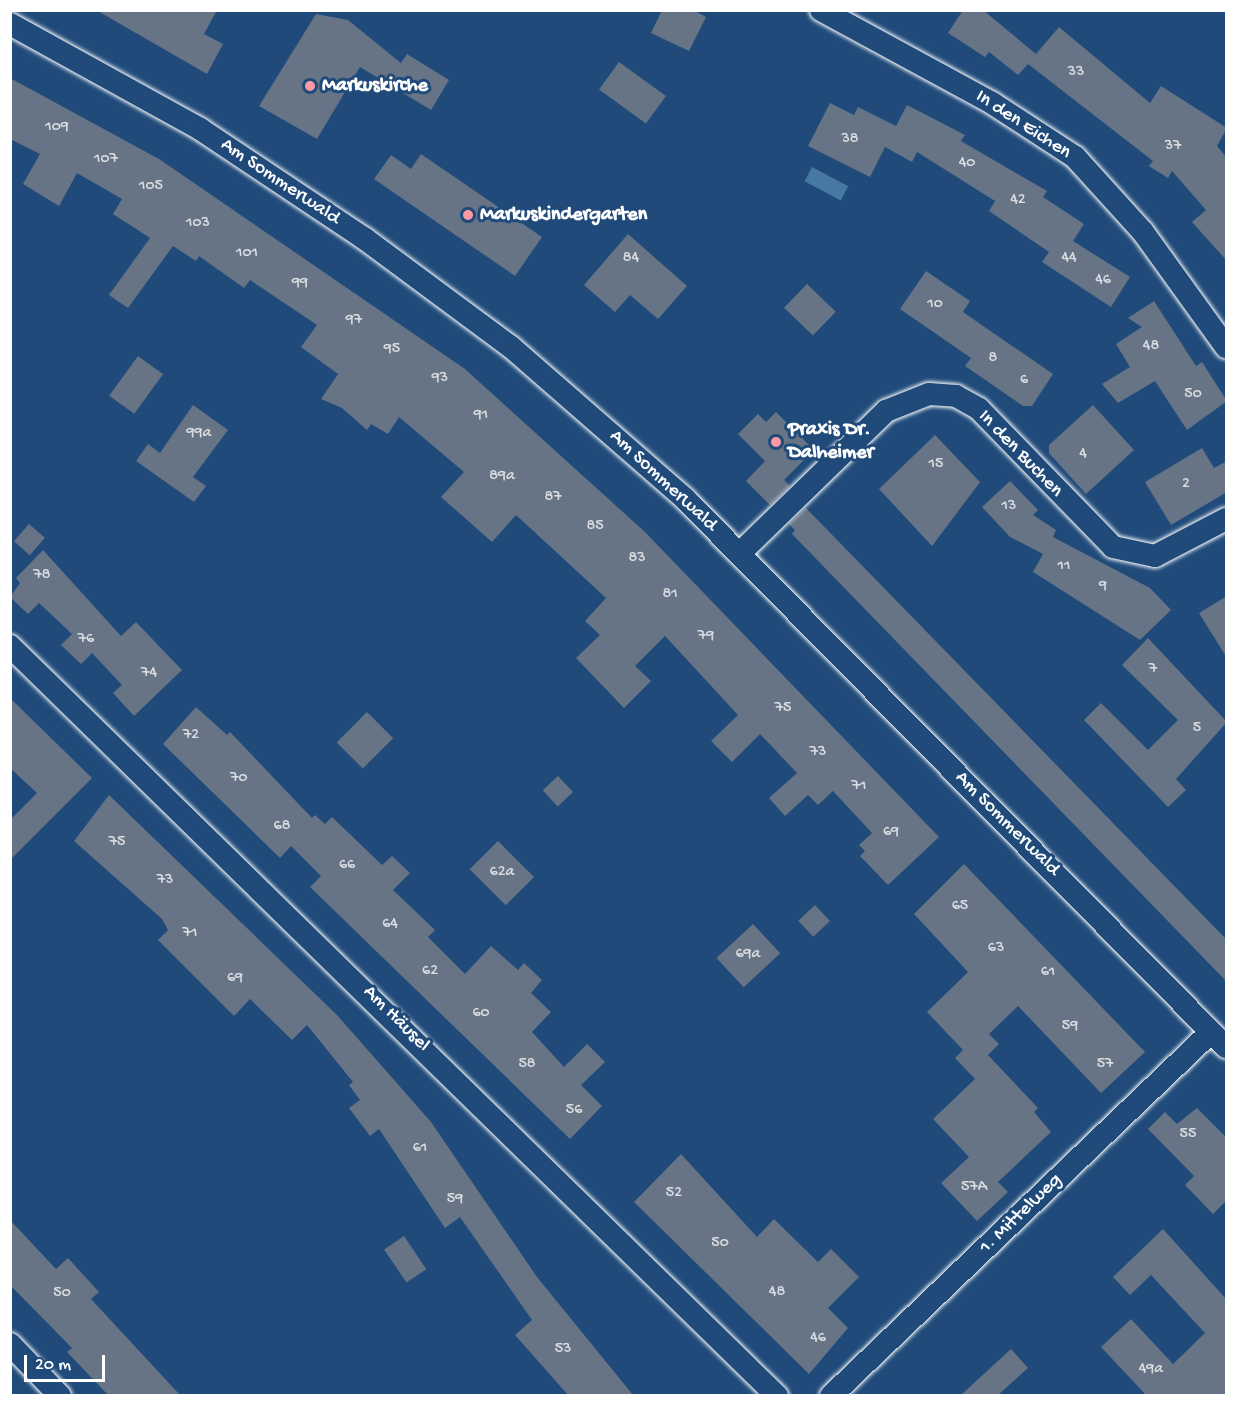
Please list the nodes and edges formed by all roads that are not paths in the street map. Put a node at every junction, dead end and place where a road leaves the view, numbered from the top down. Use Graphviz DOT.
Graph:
graph roads {
  1 [pos="821,10"];
  2 [pos="10,24"];
  3 [pos="1227,347"];
  4 [pos="1227,519"];
  5 [pos="740,553"];
  6 [pos="10,646"];
  7 [pos="1219,1039"];
  8 [pos="13,1352"];
  9 [pos="60,1395"];
  10 [pos="777,1395"];
  11 [pos="831,1395"];
  1 -- 3 [label="street, In den Eichen"];
  2 -- 5 [label="street, Am Sommerwald"];
  4 -- 5 [label="street, In den Buchen"];
  5 -- 7 [label="street, Am Sommerwald"];
  6 -- 10 [label="street, Am Häusel"];
  7 -- 11 [label="street, 1. Mittelweg"];
  8 -- 9 [label="street"];
}
